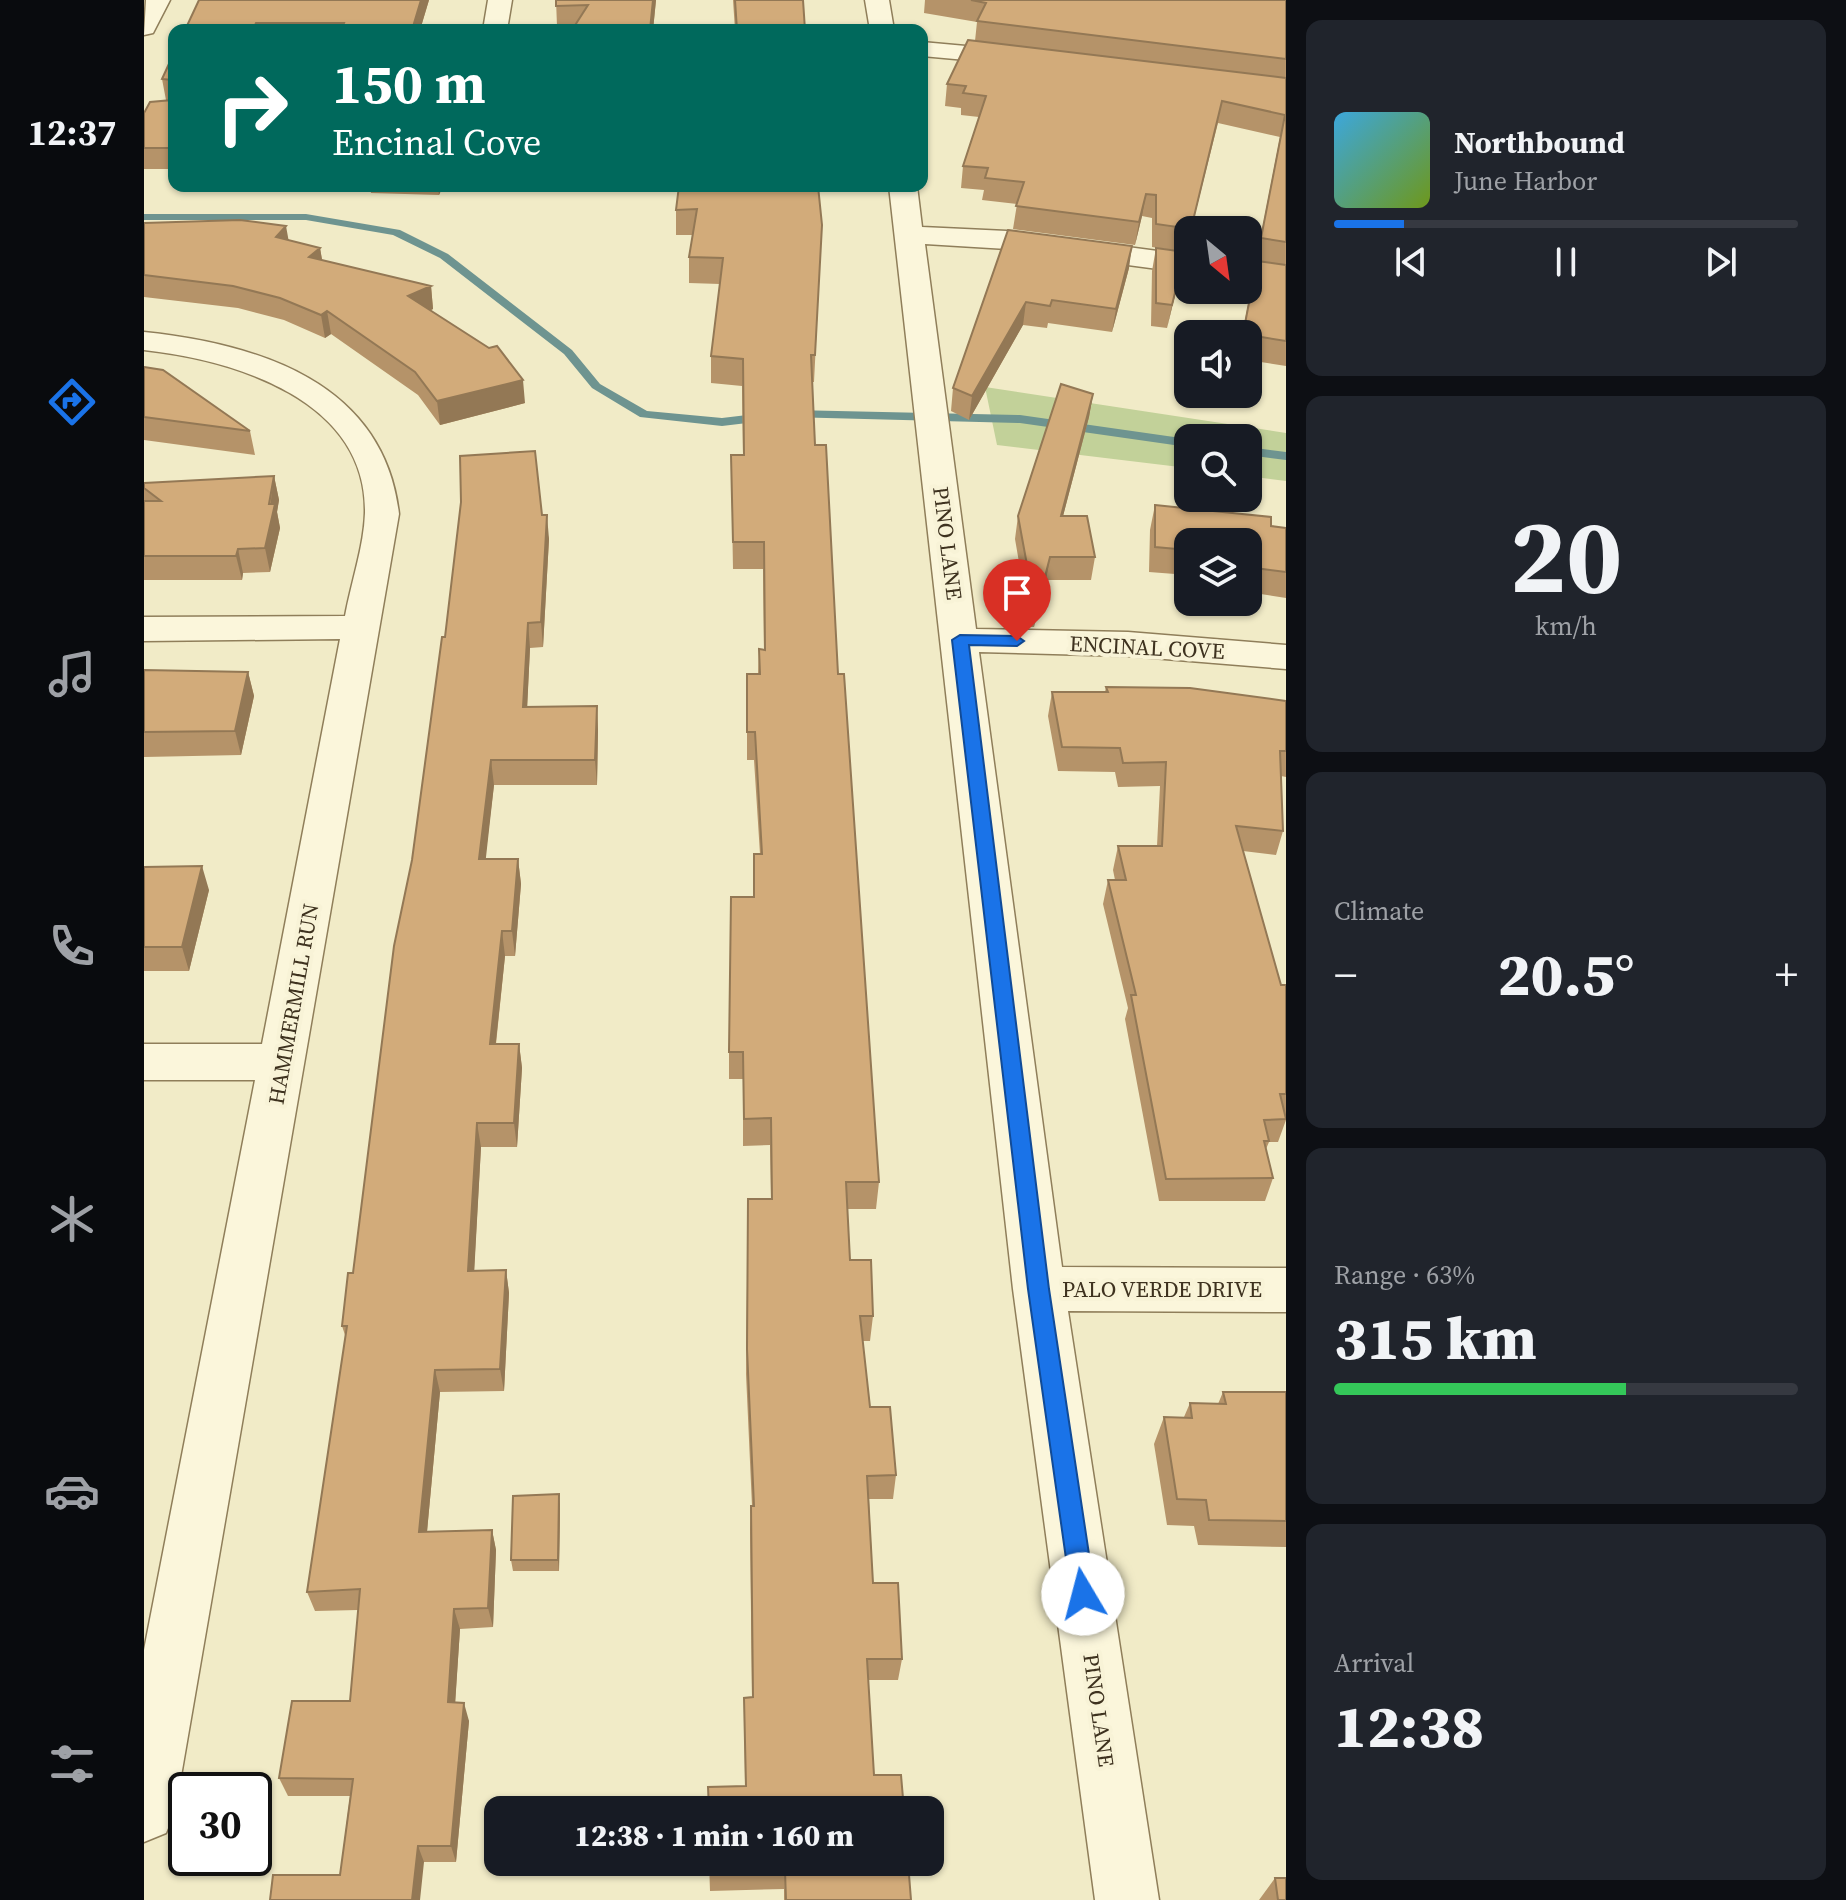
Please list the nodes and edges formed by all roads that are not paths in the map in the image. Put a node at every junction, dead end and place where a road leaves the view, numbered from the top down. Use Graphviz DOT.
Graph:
graph roads {
  1 [pos="158,0"];
  2 [pos="500,0"];
  3 [pos="877,0"];
  4 [pos="496,24"];
  5 [pos="881,24"];
  6 [pos="144,28"];
  7 [pos="928,50"];
  8 [pos="1040,60"];
  9 [pos="904,192"];
  10 [pos="910,235"];
  11 [pos="1174,262"];
  12 [pos="1262,274"];
  13 [pos="1286,277"];
  14 [pos="144,341"];
  15 [pos="362,627"];
  16 [pos="144,629"];
  17 [pos="960,640"];
  18 [pos="1286,657"];
  19 [pos="144,1062"];
  20 [pos="282,1062"];
  21 [pos="1039,1289"];
  22 [pos="1286,1290"];
  23 [pos="144,1811"];
  24 [pos="1127,1900"];
  1 -- 6 [label="street"];
  2 -- 4 [label="street"];
  3 -- 5 [label="street"];
  7 -- 8 [label="street"];
  9 -- 10 [label="street, PINO LANE"];
  10 -- 11 [label="street"];
  10 -- 17 [label="street, PINO LANE"];
  12 -- 13 [label="street"];
  14 -- 15 [label="street, HAMMERMILL RUN"];
  15 -- 16 [label="street"];
  15 -- 20 [label="street, HAMMERMILL RUN"];
  17 -- 18 [label="street, ENCINAL COVE"];
  17 -- 21 [label="street, PINO LANE"];
  19 -- 20 [label="street"];
  20 -- 23 [label="street, HAMMERMILL RUN"];
  21 -- 22 [label="street, PALO VERDE DRIVE"];
  21 -- 24 [label="street, PINO LANE"];
}
